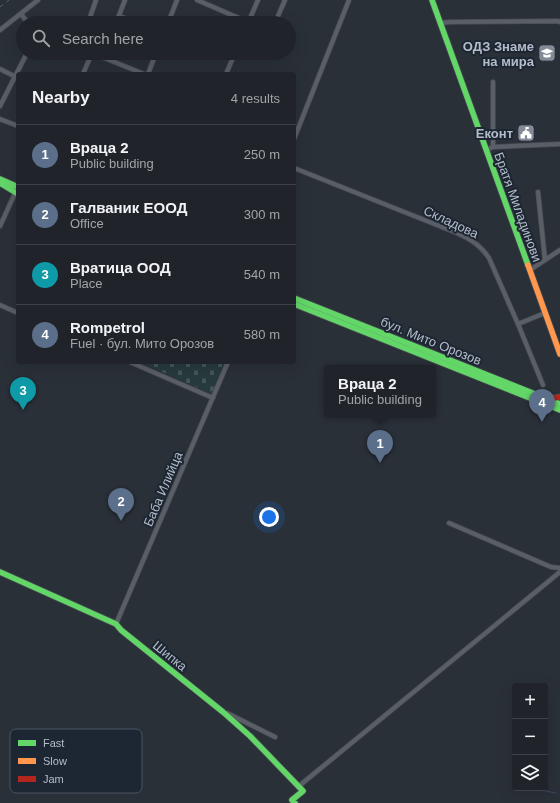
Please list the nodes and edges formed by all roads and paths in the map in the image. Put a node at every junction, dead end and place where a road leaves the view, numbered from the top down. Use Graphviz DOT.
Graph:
graph roads {
  1 [pos="38,0"];
  2 [pos="96,0"];
  3 [pos="125,0"];
  4 [pos="176,0"];
  5 [pos="197,0"];
  6 [pos="258,0"];
  7 [pos="285,0"];
  8 [pos="349,0"];
  9 [pos="432,0"];
  10 [pos="21,14"];
  11 [pos="18,16"];
  12 [pos="90,16"];
  13 [pos="119,16"];
  14 [pos="170,16"];
  15 [pos="234,16"];
  16 [pos="251,16"];
  17 [pos="278,16"];
  18 [pos="16,18"];
  19 [pos="559,21"];
  20 [pos="440,23"];
  21 [pos="0,30"];
  22 [pos="24,60"];
  23 [pos="89,60"];
  24 [pos="113,60"];
  25 [pos="153,60"];
  26 [pos="232,60"];
  27 [pos="131,68"];
  28 [pos="0,69"];
  29 [pos="19,72"];
  30 [pos="84,72"];
  31 [pos="130,72"];
  32 [pos="140,72"];
  33 [pos="149,72"];
  34 [pos="227,72"];
  35 [pos="16,78"];
  36 [pos="493,82"];
  37 [pos="0,106"];
  38 [pos="0,119"];
  39 [pos="16,125"];
  40 [pos="296,135"];
  41 [pos="560,144"];
  42 [pos="493,147"];
  43 [pos="486,150"];
  44 [pos="296,169"];
  45 [pos="0,179"];
  46 [pos="0,183"];
  47 [pos="16,189"];
  48 [pos="16,190"];
  49 [pos="16,192"];
  50 [pos="538,192"];
  51 [pos="0,226"];
  52 [pos="560,250"];
  53 [pos="545,260"];
  54 [pos="530,270"];
  55 [pos="296,299"];
  56 [pos="0,305"];
  57 [pos="296,305"];
  58 [pos="16,312"];
  59 [pos="545,313"];
  60 [pos="518,324"];
  61 [pos="560,354"];
  62 [pos="135,364"];
  63 [pos="227,364"];
  64 [pos="543,385"];
  65 [pos="560,397"];
  66 [pos="213,398"];
  67 [pos="546,399"];
  68 [pos="560,404"];
  69 [pos="560,410"];
  70 [pos="449,523"];
  71 [pos="560,568"];
  72 [pos="0,572"];
  73 [pos="560,572"];
  74 [pos="116,624"];
  75 [pos="223,712"];
  76 [pos="275,737"];
  77 [pos="301,788"];
  78 [pos="295,803"];
  1 -- 10 [label="street"];
  2 -- 12 [label="street"];
  3 -- 13 [label="street"];
  4 -- 14 [label="street"];
  5 -- 15 [label="street"];
  6 -- 16 [label="street"];
  7 -- 17 [label="street"];
  8 -- 40 [label="street"];
  9 -- 20 [label="street, Братя Миладинови"];
  10 -- 11 [label="street"];
  18 -- 21 [label="street"];
  19 -- 20 [label="street"];
  20 -- 43 [label="street, Братя Миладинови"];
  22 -- 29 [label="street"];
  23 -- 30 [label="street"];
  24 -- 27 [label="street"];
  25 -- 33 [label="street"];
  26 -- 34 [label="street"];
  27 -- 31 [label="street"];
  27 -- 32 [label="street"];
  28 -- 35 [label="street"];
  35 -- 37 [label="street"];
  36 -- 42 [label="street"];
  38 -- 39 [label="street"];
  41 -- 42 [label="street"];
  42 -- 43 [label="street"];
  43 -- 54 [label="street, Братя Миладинови"];
  44 -- 60 [label="street, Складова"];
  45 -- 47 [label="street"];
  46 -- 48 [label="street"];
  49 -- 51 [label="street"];
  50 -- 53 [label="street"];
  52 -- 53 [label="street"];
  53 -- 54 [label="street"];
  54 -- 59 [label="street, Братя Миладинови"];
  55 -- 67 [label="street, бул. Мито Орозов"];
  56 -- 58 [label="street"];
  57 -- 69 [label="street, бул. Мито Орозов"];
  59 -- 60 [label="street"];
  59 -- 61 [label="street, Братя Миладинови"];
  60 -- 64 [label="street, Складова"];
  62 -- 66 [label="street"];
  63 -- 66 [label="street, Баба Илийца"];
  65 -- 67 [label="street"];
  66 -- 74 [label="street, Баба Илийца"];
  67 -- 68 [label="street, бул. Мито Орозов"];
  70 -- 71 [label="street"];
  72 -- 74 [label="street, Шипка"];
  73 -- 77 [label="street"];
  74 -- 75 [label="street, Шипка"];
  75 -- 76 [label="street"];
  75 -- 77 [label="street, Шипка"];
  77 -- 78 [label="street"];
}
